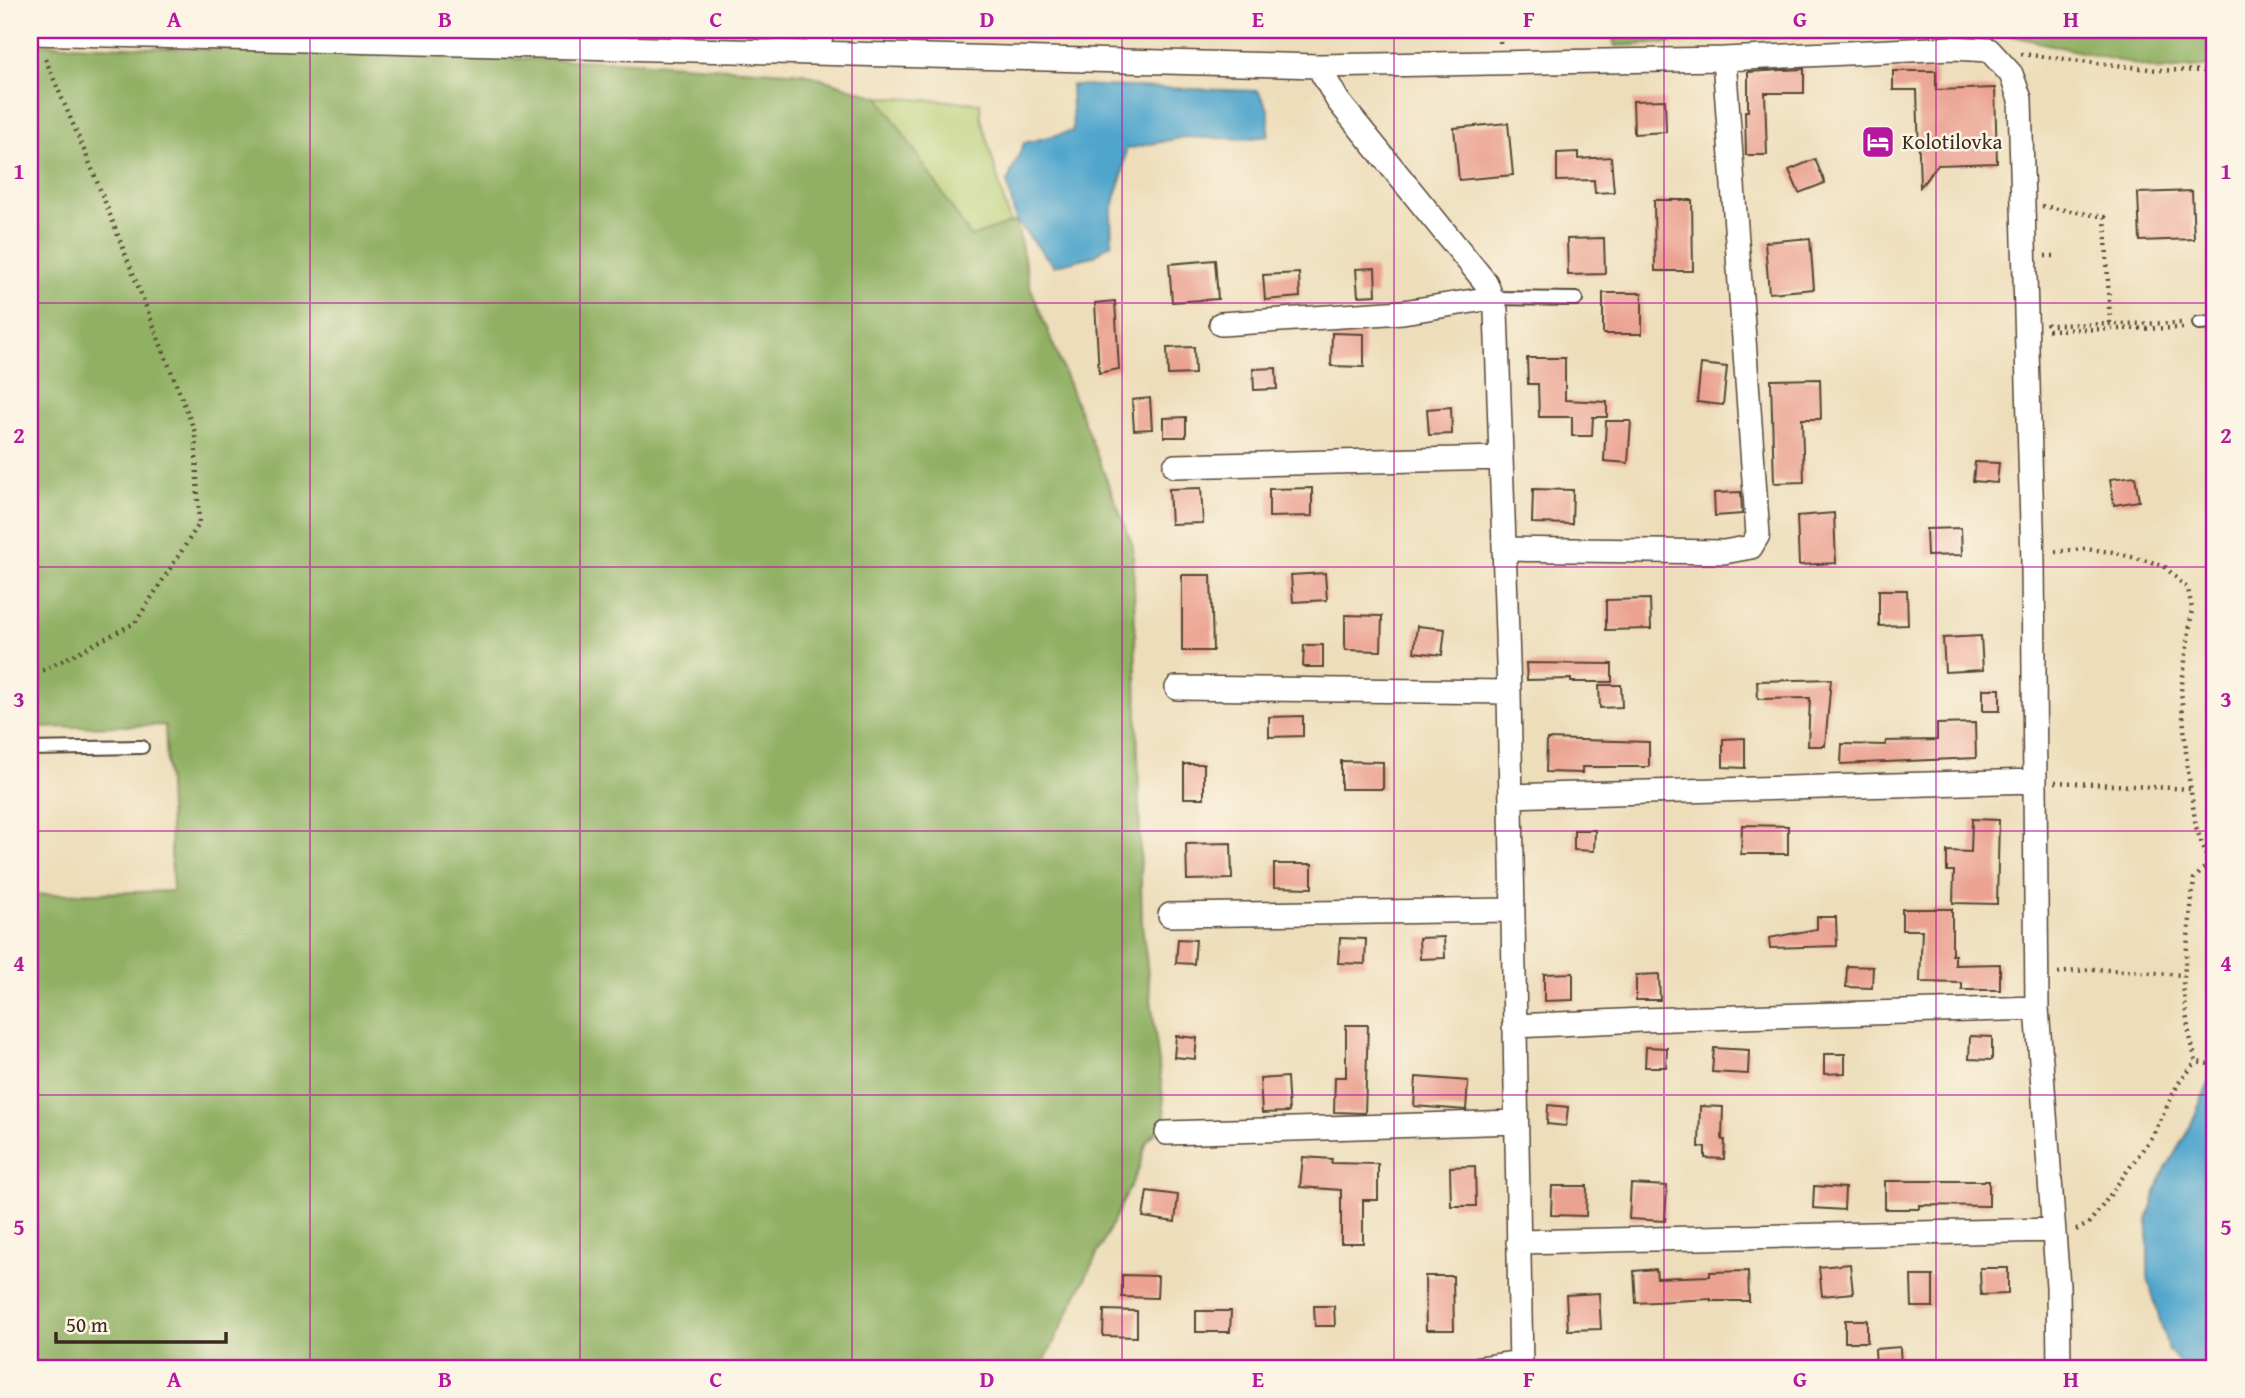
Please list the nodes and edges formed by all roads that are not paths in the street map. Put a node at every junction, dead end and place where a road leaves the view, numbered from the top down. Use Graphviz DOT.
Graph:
graph roads {
  1 [pos="823,30"];
  2 [pos="32,33"];
  3 [pos="816,53"];
  4 [pos="1724,59"];
  5 [pos="1318,66"];
  6 [pos="1492,298"];
  7 [pos="1577,299"];
  8 [pos="2215,322"];
  9 [pos="2199,323"];
  10 [pos="1221,324"];
  11 [pos="1500,458"];
  12 [pos="1175,466"];
  13 [pos="1504,550"];
  14 [pos="1177,688"];
  15 [pos="1509,692"];
  16 [pos="142,747"];
  17 [pos="30,749"];
  18 [pos="2034,781"];
  19 [pos="1511,796"];
  20 [pos="1511,910"];
  21 [pos="1170,915"];
  22 [pos="2037,1008"];
  23 [pos="1514,1026"];
  24 [pos="1516,1122"];
  25 [pos="1167,1133"];
  26 [pos="2053,1230"];
  27 [pos="1518,1242"];
  28 [pos="1520,1365"];
  29 [pos="1480,1368"];
  30 [pos="2059,1368"];
  1 -- 3 [label="street"];
  2 -- 3 [label="street"];
  3 -- 5 [label="street"];
  4 -- 5 [label="street"];
  4 -- 13 [label="street"];
  4 -- 18 [label="street"];
  5 -- 6 [label="street"];
  6 -- 7 [label="lane"];
  6 -- 10 [label="street"];
  6 -- 11 [label="street"];
  8 -- 9 [label="lane"];
  11 -- 12 [label="street"];
  11 -- 13 [label="street"];
  13 -- 15 [label="street"];
  14 -- 15 [label="street"];
  15 -- 19 [label="street"];
  16 -- 17 [label="lane"];
  18 -- 19 [label="street"];
  18 -- 22 [label="street"];
  19 -- 20 [label="street"];
  20 -- 21 [label="street"];
  20 -- 23 [label="street"];
  22 -- 23 [label="street"];
  22 -- 26 [label="street"];
  23 -- 24 [label="street"];
  24 -- 25 [label="street"];
  24 -- 27 [label="street"];
  26 -- 27 [label="street"];
  26 -- 30 [label="street"];
  27 -- 28 [label="street"];
  28 -- 29 [label="street"];
}
